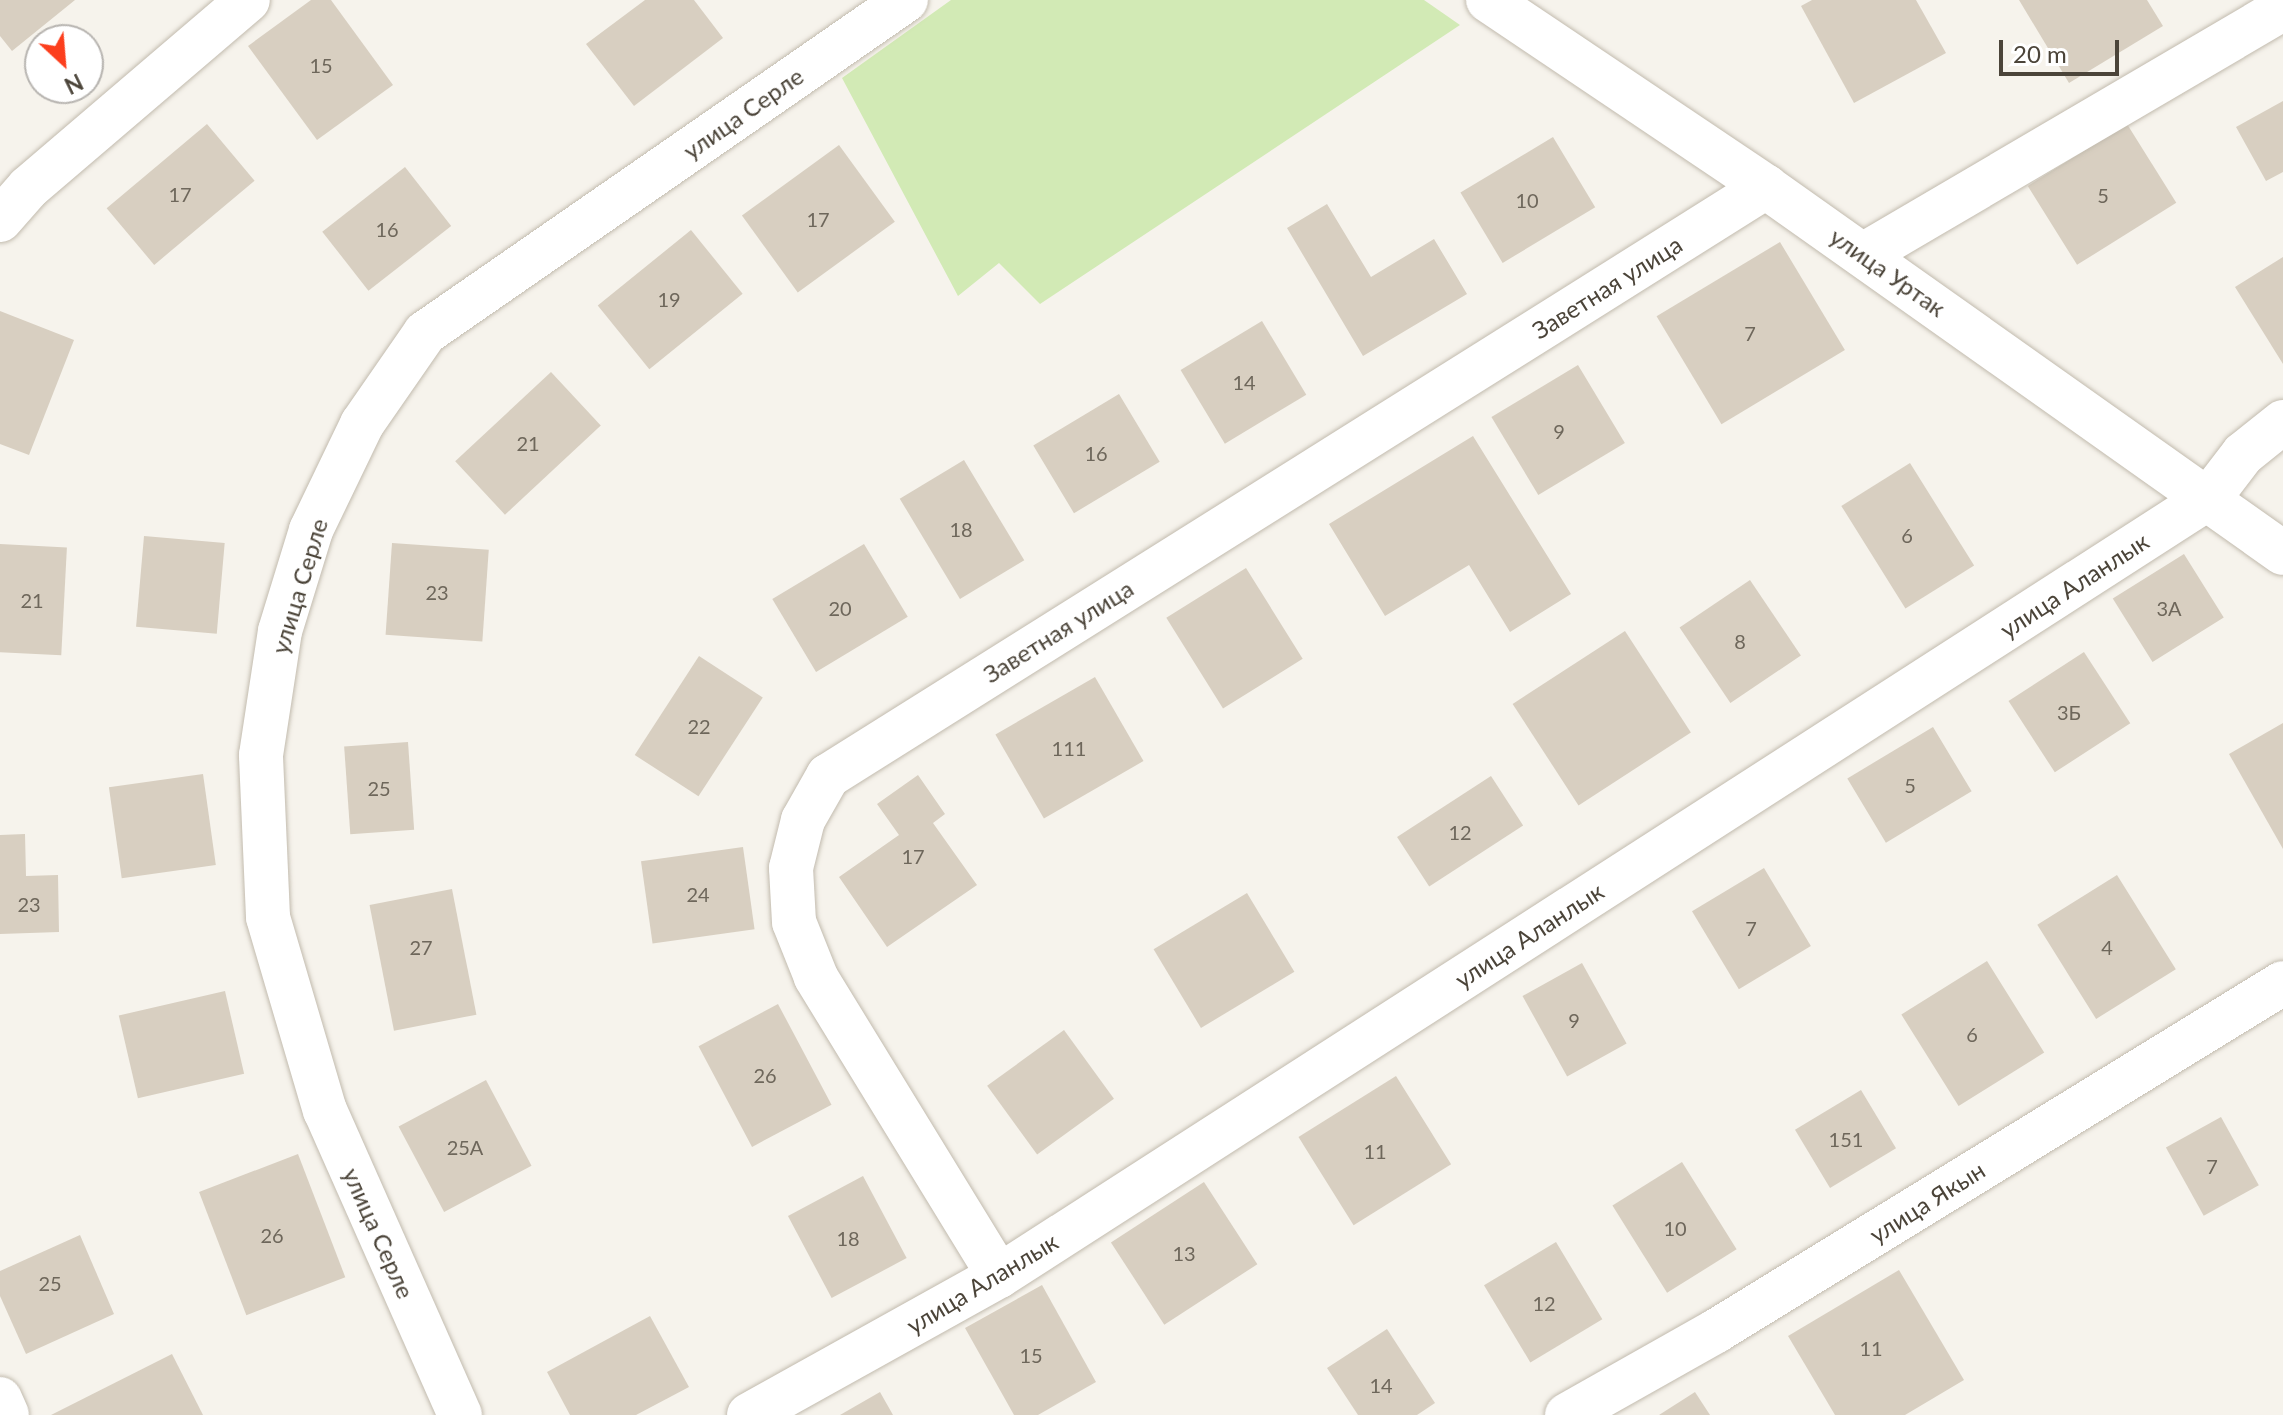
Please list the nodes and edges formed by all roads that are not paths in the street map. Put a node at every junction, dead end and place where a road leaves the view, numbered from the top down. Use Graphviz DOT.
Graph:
graph roads {
  1 [pos="248,0"];
  2 [pos="906,0"];
  3 [pos="1488,0"];
  4 [pos="2283,9"];
  5 [pos="1766,187"];
  6 [pos="0,220"];
  7 [pos="1863,255"];
  8 [pos="2283,422"];
  9 [pos="2210,497"];
  10 [pos="2283,553"];
  11 [pos="2283,983"];
  12 [pos="999,1276"];
  13 [pos="0,1399"];
  14 [pos="7,1415"];
  15 [pos="460,1415"];
  16 [pos="749,1415"];
  17 [pos="1567,1415"];
  1 -- 6 [label="street"];
  2 -- 15 [label="street, улица Серле"];
  3 -- 5 [label="street, улица Уртак"];
  4 -- 7 [label="street"];
  5 -- 7 [label="street, улица Уртак"];
  5 -- 12 [label="street, Заветная улица"];
  7 -- 9 [label="street, улица Уртак"];
  8 -- 9 [label="street, улица Аланлык"];
  9 -- 10 [label="street, улица Уртак"];
  9 -- 12 [label="street, улица Аланлык"];
  11 -- 17 [label="street, улица Якын"];
  12 -- 16 [label="street, улица Аланлык"];
  13 -- 14 [label="street"];
}
